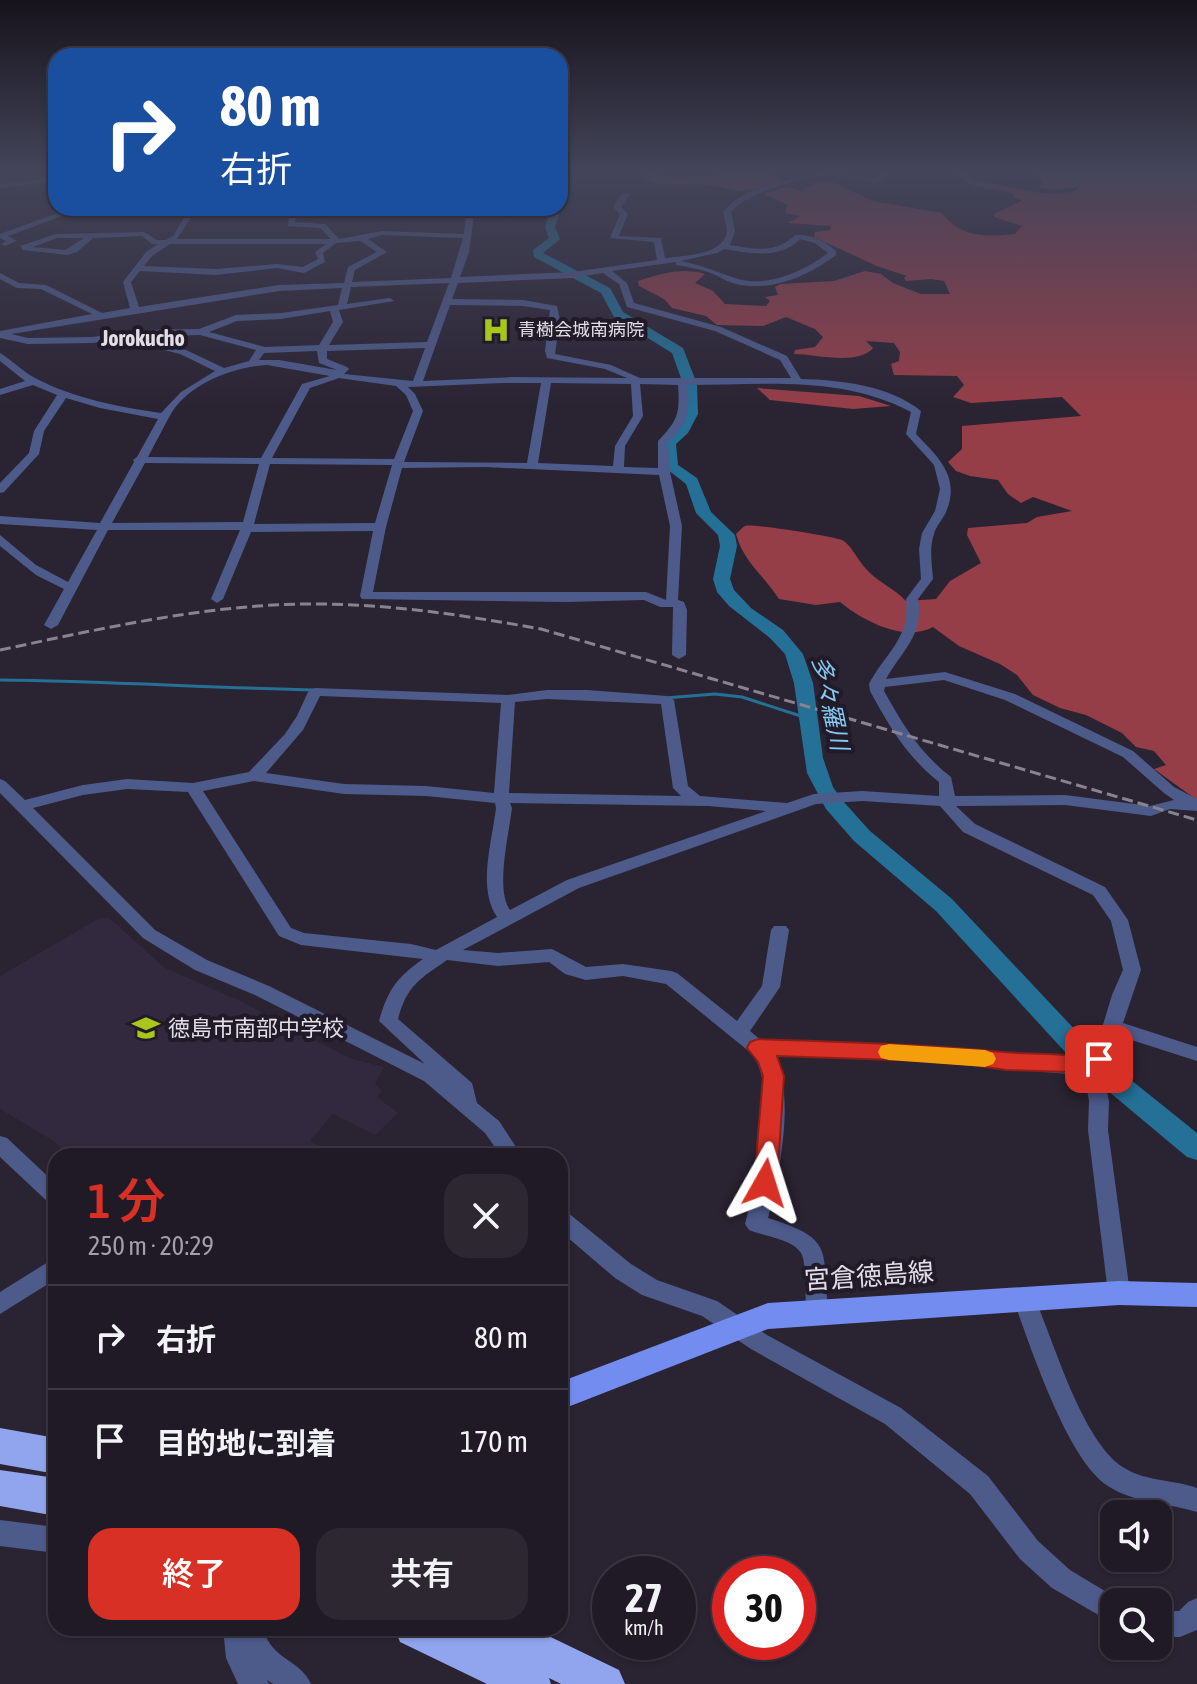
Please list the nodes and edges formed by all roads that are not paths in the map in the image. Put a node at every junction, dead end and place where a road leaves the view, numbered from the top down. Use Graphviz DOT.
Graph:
graph roads {
  1 [pos="41,251"];
  2 [pos="74,251"];
  3 [pos="154,251"];
  4 [pos="321,251"];
  5 [pos="381,251"];
  6 [pos="465,251"];
  7 [pos="662,251"];
  8 [pos="712,251"];
  9 [pos="756,251"];
  10 [pos="777,251"];
  11 [pos="831,251"];
  12 [pos="666,261"];
  13 [pos="137,268"];
  14 [pos="606,271"];
  15 [pos="0,276"];
  16 [pos="453,282"];
  17 [pos="346,284"];
  18 [pos="390,301"];
  19 [pos="445,302"];
  20 [pos="338,307"];
  21 [pos="135,310"];
  22 [pos="100,316"];
  23 [pos="200,332"];
  24 [pos="0,334"];
  25 [pos="119,336"];
  26 [pos="433,345"];
  27 [pos="322,349"];
  28 [pos="262,350"];
  29 [pos="0,356"];
  30 [pos="254,363"];
  31 [pos="221,370"];
  32 [pos="338,375"];
  33 [pos="796,379"];
  34 [pos="34,381"];
  35 [pos="636,381"];
  36 [pos="546,382"];
  37 [pos="687,382"];
  38 [pos="398,383"];
  39 [pos="417,384"];
  40 [pos="0,392"];
  41 [pos="65,393"];
  42 [pos="165,417"];
  43 [pos="138,460"];
  44 [pos="265,461"];
  45 [pos="398,463"];
  46 [pos="532,466"];
  47 [pos="618,470"];
  48 [pos="664,472"];
  49 [pos="0,490"];
  50 [pos="0,520"];
  51 [pos="102,527"];
  52 [pos="247,527"];
  53 [pos="380,527"];
  54 [pos="0,539"];
  55 [pos="70,587"];
  56 [pos="217,599"];
  57 [pos="672,602"];
  58 [pos="51,625"];
  59 [pos="679,655"];
  60 [pos="876,684"];
  61 [pos="508,699"];
  62 [pos="254,776"];
  63 [pos="0,784"];
  64 [pos="193,788"];
  65 [pos="1169,797"];
  66 [pos="501,799"];
  67 [pos="696,801"];
  68 [pos="946,801"];
  69 [pos="22,806"];
  70 [pos="1197,806"];
  71 [pos="784,808"];
  72 [pos="507,919"];
  73 [pos="780,930"];
  74 [pos="442,955"];
  75 [pos="1111,1026"];
  76 [pos="739,1032"];
  77 [pos="758,1048"];
  78 [pos="1197,1054"];
  79 [pos="1091,1065"];
  80 [pos="467,1104"];
  81 [pos="0,1144"];
  82 [pos="506,1148"];
  83 [pos="48,1189"];
  84 [pos="568,1225"];
  85 [pos="48,1272"];
  86 [pos="1119,1293"];
  87 [pos="1197,1295"];
  88 [pos="1024,1299"];
  89 [pos="0,1304"];
  90 [pos="817,1311"];
  91 [pos="736,1326"];
  92 [pos="568,1393"];
  93 [pos="0,1446"];
  94 [pos="48,1455"];
  95 [pos="0,1488"];
  96 [pos="48,1496"];
  97 [pos="1197,1500"];
  98 [pos="0,1533"];
  99 [pos="48,1539"];
  100 [pos="1100,1603"];
  101 [pos="1197,1611"];
  102 [pos="1172,1626"];
  103 [pos="236,1636"];
  104 [pos="251,1636"];
  105 [pos="431,1636"];
  106 [pos="505,1636"];
  107 [pos="245,1679"];
  108 [pos="297,1684"];
  109 [pos="531,1684"];
  110 [pos="605,1684"];
  1 -- 2 [label="street"];
  3 -- 13 [label="street"];
  4 -- 13 [label="street"];
  5 -- 17 [label="street"];
  6 -- 16 [label="street"];
  7 -- 12 [label="street"];
  8 -- 12 [label="street"];
  9 -- 10 [label="street"];
  11 -- 12 [label="street"];
  12 -- 14 [label="street"];
  13 -- 21 [label="street"];
  14 -- 16 [label="street"];
  14 -- 33 [label="street"];
  15 -- 22 [label="street"];
  16 -- 17 [label="street"];
  16 -- 19 [label="street"];
  17 -- 20 [label="street"];
  17 -- 21 [label="street"];
  18 -- 20 [label="street"];
  19 -- 26 [label="street"];
  19 -- 35 [label="street"];
  20 -- 23 [label="street"];
  20 -- 27 [label="street"];
  21 -- 22 [label="street"];
  22 -- 24 [label="street"];
  22 -- 25 [label="street"];
  23 -- 25 [label="street"];
  23 -- 28 [label="street"];
  24 -- 25 [label="street"];
  25 -- 31 [label="street"];
  26 -- 27 [label="street"];
  26 -- 39 [label="street"];
  27 -- 28 [label="street"];
  27 -- 32 [label="street"];
  28 -- 30 [label="street"];
  29 -- 34 [label="street"];
  30 -- 31 [label="street"];
  30 -- 32 [label="street"];
  31 -- 42 [label="street"];
  32 -- 38 [label="street"];
  32 -- 44 [label="street"];
  33 -- 37 [label="street"];
  33 -- 60 [label="street"];
  34 -- 40 [label="street"];
  34 -- 41 [label="street"];
  35 -- 36 [label="street"];
  35 -- 37 [label="street"];
  35 -- 47 [label="street"];
  36 -- 39 [label="street"];
  36 -- 46 [label="street"];
  37 -- 48 [label="street"];
  38 -- 39 [label="street"];
  38 -- 45 [label="street"];
  41 -- 42 [label="street"];
  41 -- 49 [label="street"];
  42 -- 43 [label="street"];
  43 -- 44 [label="street"];
  43 -- 51 [label="street"];
  44 -- 45 [label="street"];
  44 -- 52 [label="street"];
  45 -- 46 [label="street"];
  45 -- 53 [label="street"];
  46 -- 47 [label="street"];
  47 -- 48 [label="street"];
  48 -- 57 [label="street"];
  50 -- 51 [label="street"];
  51 -- 52 [label="street"];
  51 -- 55 [label="street"];
  52 -- 53 [label="street"];
  52 -- 56 [label="street"];
  53 -- 57 [label="street"];
  54 -- 55 [label="street"];
  55 -- 58 [label="street"];
  57 -- 59 [label="street"];
  60 -- 65 [label="street"];
  60 -- 68 [label="street"];
  61 -- 62 [label="street"];
  61 -- 66 [label="street"];
  61 -- 67 [label="street"];
  62 -- 64 [label="street"];
  62 -- 66 [label="street"];
  63 -- 69 [label="street"];
  64 -- 69 [label="street"];
  64 -- 74 [label="street"];
  65 -- 68 [label="street"];
  65 -- 70 [label="street"];
  66 -- 67 [label="street"];
  66 -- 72 [label="street"];
  67 -- 71 [label="street"];
  68 -- 71 [label="street"];
  68 -- 75 [label="street"];
  69 -- 80 [label="street"];
  71 -- 72 [label="street"];
  72 -- 74 [label="street"];
  73 -- 76 [label="street"];
  74 -- 76 [label="street"];
  74 -- 80 [label="street"];
  75 -- 78 [label="street"];
  75 -- 79 [label="street"];
  76 -- 77 [label="street"];
  77 -- 79 [label="street"];
  77 -- 90 [label="street"];
  79 -- 86 [label="street"];
  80 -- 82 [label="street"];
  81 -- 83 [label="street"];
  84 -- 91 [label="street"];
  85 -- 89 [label="street"];
  86 -- 87 [label="main road, 宮倉徳島線"];
  86 -- 88 [label="main road, 宮倉徳島線"];
  88 -- 90 [label="main road, 宮倉徳島線"];
  88 -- 97 [label="street"];
  90 -- 91 [label="main road, 宮倉徳島線"];
  91 -- 92 [label="main road, 宮倉徳島線"];
  91 -- 100 [label="street"];
  93 -- 94 [label="highway"];
  95 -- 96 [label="highway"];
  98 -- 99 [label="street"];
  101 -- 102 [label="street"];
  103 -- 107 [label="street"];
  104 -- 108 [label="street"];
  105 -- 109 [label="highway"];
  106 -- 110 [label="highway"];
}
